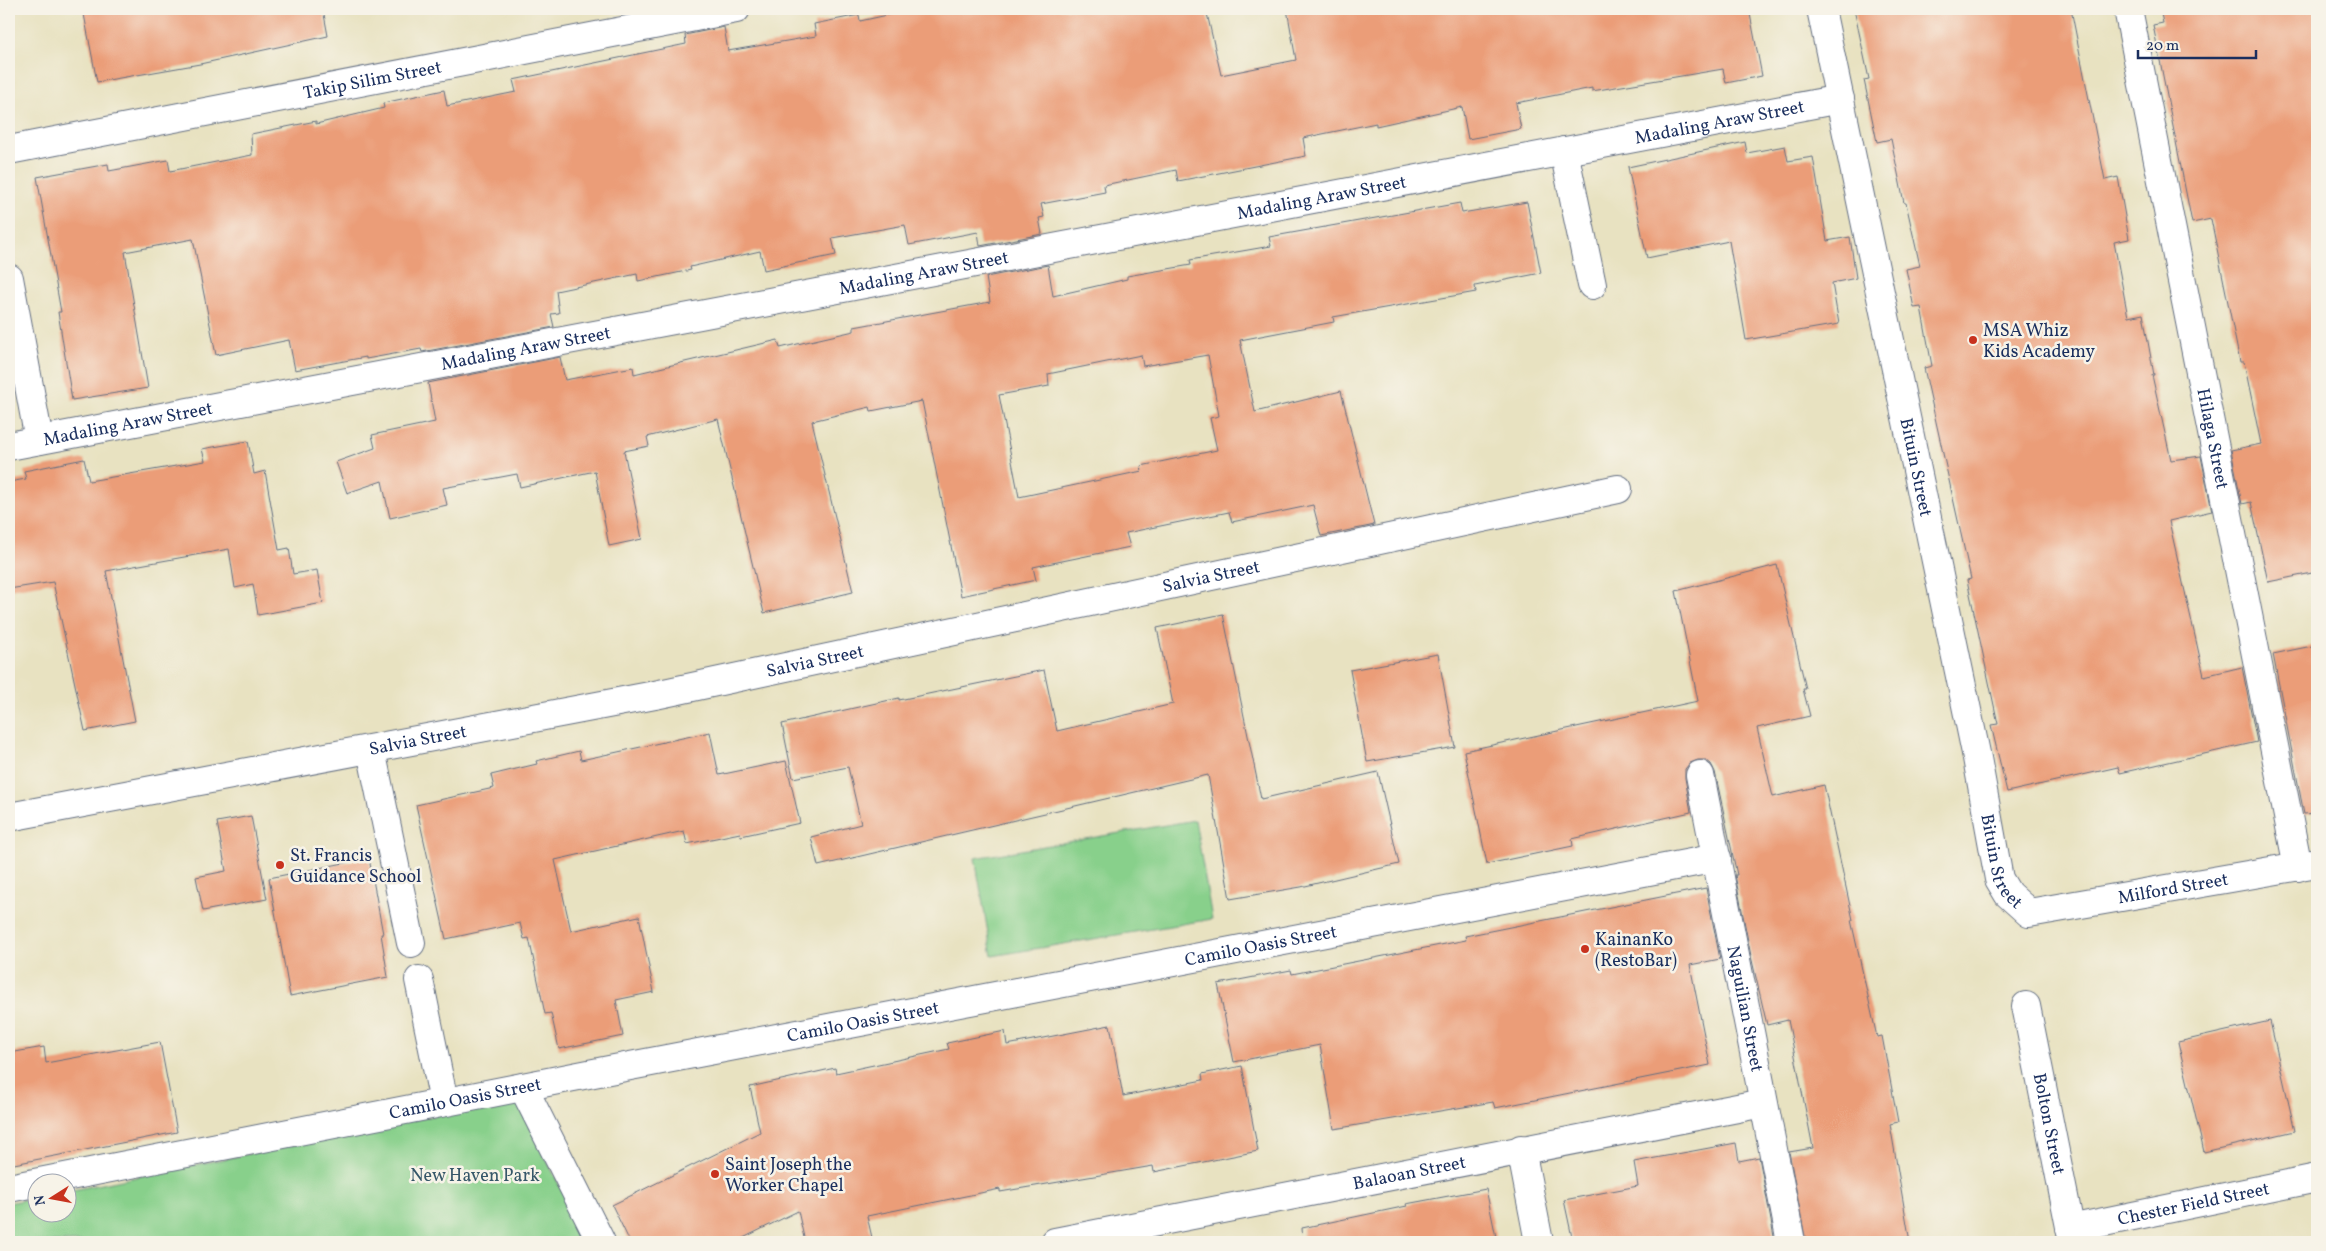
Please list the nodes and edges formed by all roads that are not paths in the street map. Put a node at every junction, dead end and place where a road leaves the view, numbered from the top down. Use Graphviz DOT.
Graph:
graph roads {
  1 [pos="736,9"];
  2 [pos="1822,9"];
  3 [pos="2128,9"];
  4 [pos="1840,99"];
  5 [pos="9,150"];
  6 [pos="1564,151"];
  7 [pos="9,278"];
  8 [pos="1592,285"];
  9 [pos="39,440"];
  10 [pos="9,446"];
  11 [pos="1618,488"];
  12 [pos="371,750"];
  13 [pos="1700,775"];
  14 [pos="9,818"];
  15 [pos="1717,858"];
  16 [pos="2308,865"];
  17 [pos="2029,913"];
  18 [pos="411,943"];
  19 [pos="419,980"];
  20 [pos="2026,1006"];
  21 [pos="523,1086"];
  22 [pos="444,1102"];
  23 [pos="1763,1103"];
  24 [pos="1521,1149"];
  25 [pos="2317,1178"];
  26 [pos="9,1188"];
  27 [pos="2072,1236"];
  28 [pos="601,1242"];
  29 [pos="1055,1242"];
  30 [pos="1539,1242"];
  31 [pos="1791,1242"];
  1 -- 5 [label="street, Takip Silim Street"];
  2 -- 4 [label="street, Bituin Street"];
  3 -- 16 [label="street, Hilaga Street"];
  4 -- 6 [label="street, Madaling Araw Street"];
  4 -- 17 [label="street, Bituin Street"];
  6 -- 8 [label="street"];
  6 -- 9 [label="street, Madaling Araw Street"];
  7 -- 9 [label="street"];
  9 -- 10 [label="street, Madaling Araw Street"];
  11 -- 12 [label="street, Salvia Street"];
  12 -- 14 [label="street, Salvia Street"];
  12 -- 18 [label="street"];
  13 -- 15 [label="street, Naguilian Street"];
  15 -- 21 [label="street, Camilo Oasis Street"];
  15 -- 23 [label="street, Naguilian Street"];
  16 -- 17 [label="street, Milford Street"];
  19 -- 22 [label="street"];
  20 -- 27 [label="street, Bolton Street"];
  21 -- 22 [label="street, Camilo Oasis Street"];
  21 -- 28 [label="street"];
  22 -- 26 [label="street, Camilo Oasis Street"];
  23 -- 24 [label="street, Balaoan Street"];
  23 -- 31 [label="street, Naguilian Street"];
  24 -- 29 [label="street, Balaoan Street"];
  24 -- 30 [label="street"];
  25 -- 27 [label="street, Chester Field Street"];
}
